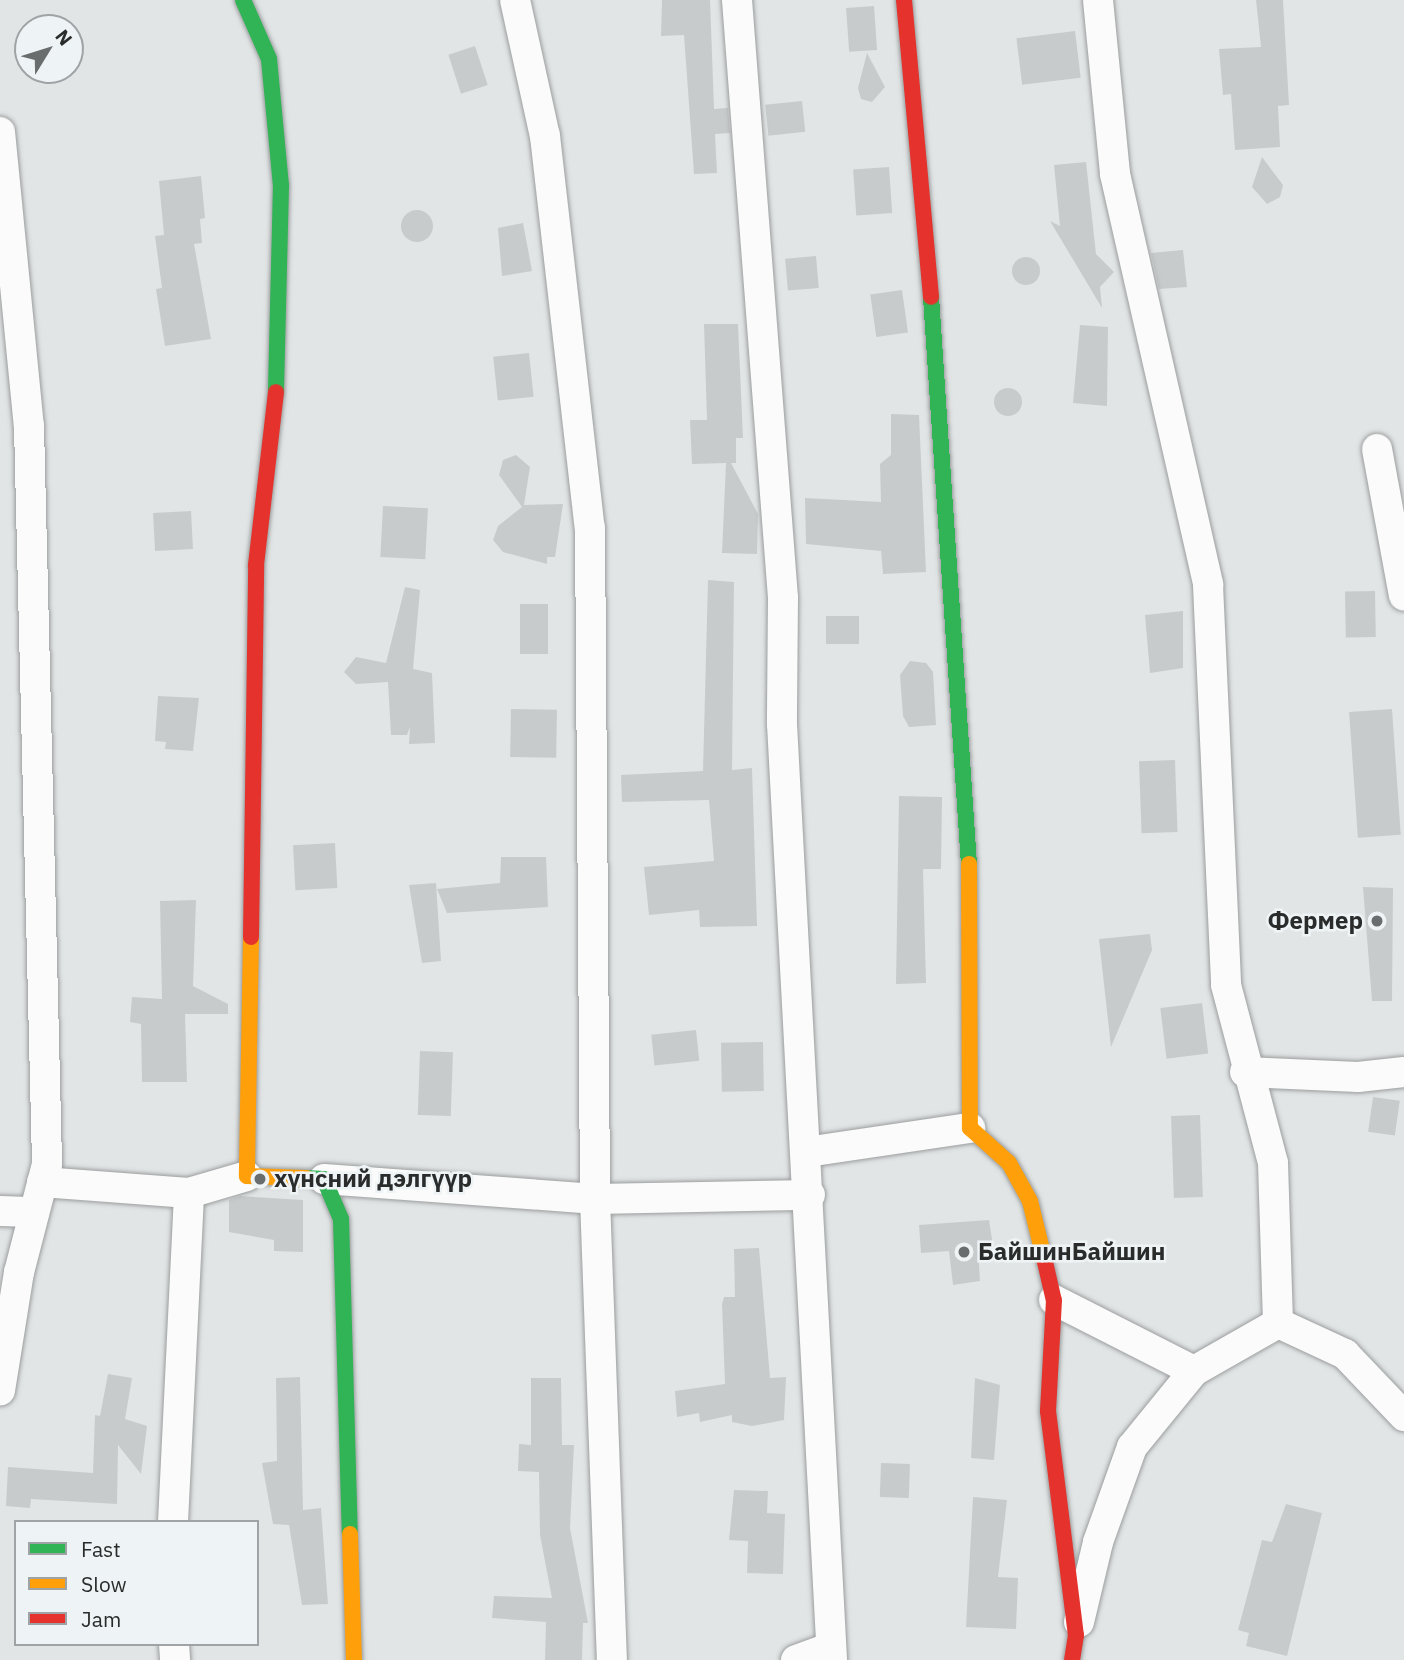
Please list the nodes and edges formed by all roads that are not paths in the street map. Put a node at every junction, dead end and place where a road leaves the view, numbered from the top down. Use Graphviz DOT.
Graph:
graph roads {
  1 [pos="243,0"];
  2 [pos="515,0"];
  3 [pos="737,0"];
  4 [pos="904,0"];
  5 [pos="1098,0"];
  6 [pos="0,132"];
  7 [pos="1377,449"];
  8 [pos="1404,596"];
  9 [pos="1245,1072"];
  10 [pos="1404,1072"];
  11 [pos="970,1128"];
  12 [pos="807,1152"];
  13 [pos="247,1176"];
  14 [pos="324,1179"];
  15 [pos="42,1182"];
  16 [pos="189,1193"];
  17 [pos="810,1195"];
  18 [pos="595,1199"];
  19 [pos="0,1211"];
  20 [pos="34,1212"];
  21 [pos="1054,1300"];
  22 [pos="1278,1323"];
  23 [pos="1194,1371"];
  24 [pos="0,1390"];
  25 [pos="1404,1416"];
  26 [pos="173,1520"];
  27 [pos="1074,1648"];
  28 [pos="831,1654"];
  29 [pos="354,1660"];
  30 [pos="612,1660"];
  31 [pos="796,1660"];
  1 -- 13 [label="street"];
  2 -- 18 [label="street"];
  3 -- 12 [label="street"];
  4 -- 11 [label="street"];
  5 -- 9 [label="street"];
  6 -- 15 [label="street"];
  7 -- 8 [label="street"];
  9 -- 10 [label="street"];
  9 -- 22 [label="street"];
  11 -- 12 [label="street"];
  11 -- 21 [label="street"];
  12 -- 17 [label="street"];
  13 -- 14 [label="street"];
  13 -- 16 [label="street"];
  14 -- 18 [label="street"];
  14 -- 29 [label="street"];
  15 -- 16 [label="street"];
  15 -- 20 [label="street"];
  16 -- 26 [label="street"];
  17 -- 18 [label="street"];
  17 -- 28 [label="street"];
  18 -- 30 [label="street"];
  19 -- 20 [label="street"];
  20 -- 24 [label="street"];
  21 -- 23 [label="street"];
  21 -- 27 [label="street"];
  22 -- 23 [label="street"];
  22 -- 25 [label="street"];
  23 -- 27 [label="street"];
  28 -- 31 [label="street"];
}
